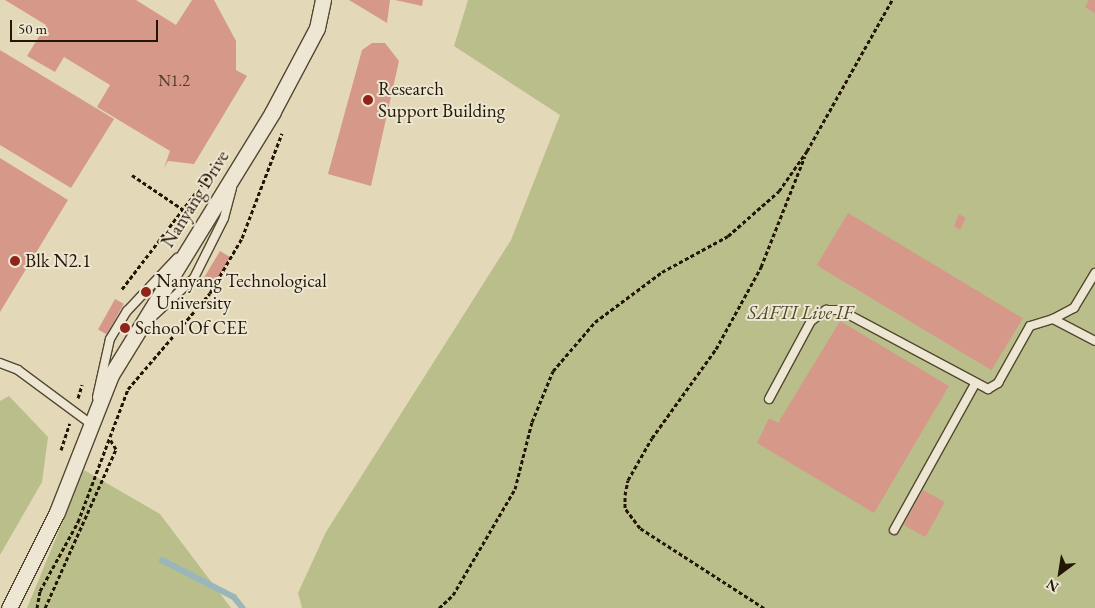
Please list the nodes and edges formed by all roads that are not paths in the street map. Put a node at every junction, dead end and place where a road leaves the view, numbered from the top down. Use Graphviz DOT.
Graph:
graph roads {
  1 [pos="323,0"];
  2 [pos="234,173"];
  3 [pos="186,250"];
  4 [pos="1095,273"];
  5 [pos="1053,318"];
  6 [pos="140,327"];
  7 [pos="1095,341"];
  8 [pos="0,363"];
  9 [pos="974,384"];
  10 [pos="768,399"];
  11 [pos="94,418"];
  12 [pos="894,530"];
  13 [pos="9,608"];
  1 -- 2 [label="street, Nanyang Drive"];
  2 -- 3 [label="street, Nanyang Drive"];
  2 -- 6 [label="lane"];
  3 -- 6 [label="street, Nanyang Drive"];
  3 -- 11 [label="lane"];
  4 -- 5 [label="lane"];
  5 -- 7 [label="lane"];
  5 -- 9 [label="lane"];
  6 -- 11 [label="street, Nanyang Drive"];
  8 -- 11 [label="lane"];
  9 -- 10 [label="lane"];
  9 -- 12 [label="lane"];
  11 -- 13 [label="street, Nanyang Drive"];
}
